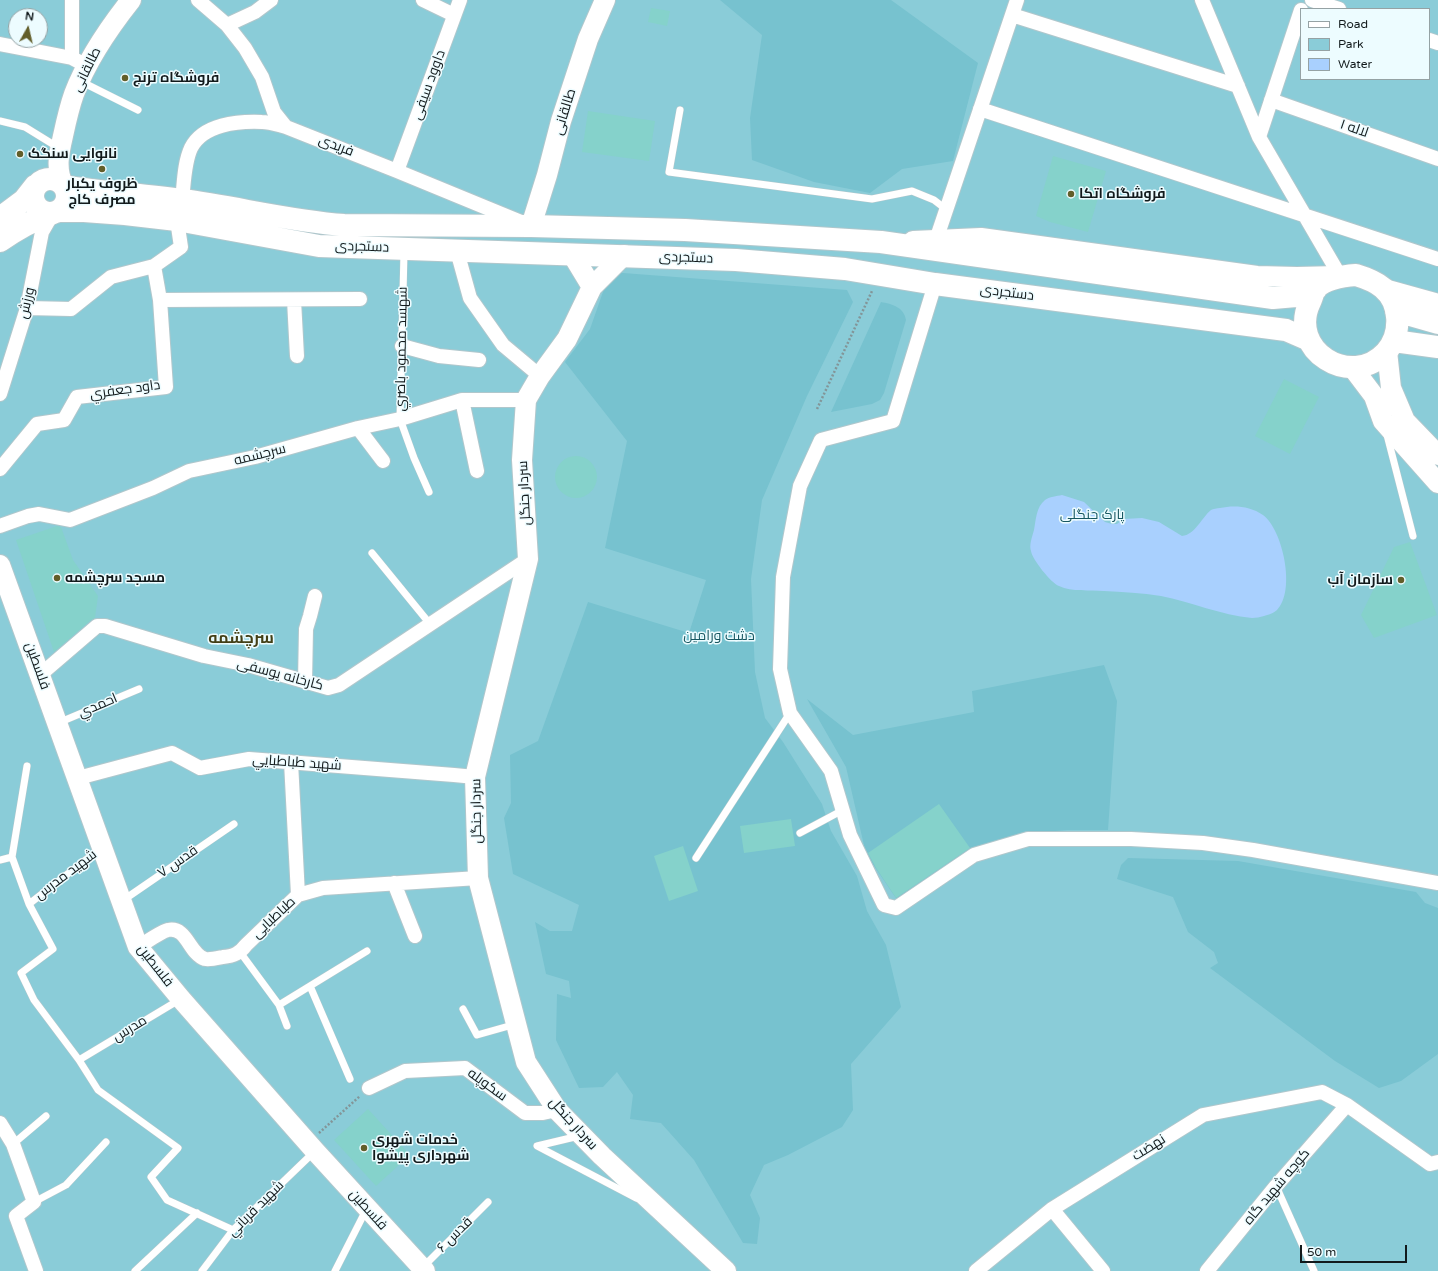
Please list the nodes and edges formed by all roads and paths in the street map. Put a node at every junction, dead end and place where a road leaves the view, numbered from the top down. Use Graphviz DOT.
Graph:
graph roads {
  1 [pos="72,0"];
  2 [pos="130,0"];
  3 [pos="198,0"];
  4 [pos="271,0"];
  5 [pos="423,0"];
  6 [pos="460,0"];
  7 [pos="605,0"];
  8 [pos="1017,0"];
  9 [pos="1202,0"];
  10 [pos="1312,0"];
  11 [pos="1336,8"];
  12 [pos="1300,12"];
  13 [pos="454,15"];
  14 [pos="1012,15"];
  15 [pos="227,25"];
  16 [pos="0,44"];
  17 [pos="80,68"];
  18 [pos="1238,86"];
  19 [pos="1271,100"];
  20 [pos="980,109"];
  21 [pos="138,110"];
  22 [pos="680,110"];
  23 [pos="0,121"];
  24 [pos="286,127"];
  25 [pos="1259,137"];
  26 [pos="60,148"];
  27 [pos="1438,159"];
  28 [pos="397,170"];
  29 [pos="37,185"];
  30 [pos="64,186"];
  31 [pos="180,210"];
  32 [pos="947,210"];
  33 [pos="56,212"];
  34 [pos="1304,215"];
  35 [pos="0,218"];
  36 [pos="531,226"];
  37 [pos="936,240"];
  38 [pos="0,241"];
  39 [pos="881,242"];
  40 [pos="404,249"];
  41 [pos="457,251"];
  42 [pos="572,254"];
  43 [pos="624,255"];
  44 [pos="1438,259"];
  45 [pos="154,266"];
  46 [pos="1340,276"];
  47 [pos="935,284"];
  48 [pos="592,287"];
  49 [pos="873,289"];
  50 [pos="1316,289"];
  51 [pos="1384,289"];
  52 [pos="360,299"];
  53 [pos="160,300"];
  54 [pos="294,300"];
  55 [pos="1438,304"];
  56 [pos="27,308"];
  57 [pos="1396,311"];
  58 [pos="1438,323"];
  59 [pos="1309,340"];
  60 [pos="402,346"];
  61 [pos="1390,346"];
  62 [pos="1438,347"];
  63 [pos="297,356"];
  64 [pos="479,360"];
  65 [pos="1352,367"];
  66 [pos="540,376"];
  67 [pos="0,394"];
  68 [pos="462,400"];
  69 [pos="526,400"];
  70 [pos="817,409"];
  71 [pos="400,419"];
  72 [pos="1383,421"];
  73 [pos="358,428"];
  74 [pos="1438,455"];
  75 [pos="383,461"];
  76 [pos="0,469"];
  77 [pos="477,471"];
  78 [pos="1438,483"];
  79 [pos="430,492"];
  80 [pos="0,526"];
  81 [pos="1413,536"];
  82 [pos="372,553"];
  83 [pos="528,559"];
  84 [pos="0,565"];
  85 [pos="315,596"];
  86 [pos="430,624"];
  87 [pos="40,675"];
  88 [pos="305,682"];
  89 [pos="139,689"];
  90 [pos="790,713"];
  91 [pos="58,723"];
  92 [pos="291,762"];
  93 [pos="27,766"];
  94 [pos="78,778"];
  95 [pos="475,778"];
  96 [pos="843,810"];
  97 [pos="234,824"];
  98 [pos="800,833"];
  99 [pos="103,847"];
  100 [pos="12,857"];
  101 [pos="696,858"];
  102 [pos="0,860"];
  103 [pos="478,878"];
  104 [pos="394,883"];
  105 [pos="1438,883"];
  106 [pos="298,895"];
  107 [pos="122,901"];
  108 [pos="29,904"];
  109 [pos="415,936"];
  110 [pos="138,947"];
  111 [pos="367,951"];
  112 [pos="240,952"];
  113 [pos="310,986"];
  114 [pos="181,999"];
  115 [pos="279,1004"];
  116 [pos="463,1009"];
  117 [pos="516,1024"];
  118 [pos="287,1026"];
  119 [pos="79,1060"];
  120 [pos="350,1079"];
  121 [pos="369,1088"];
  122 [pos="1347,1105"];
  123 [pos="557,1110"];
  124 [pos="46,1116"];
  125 [pos="0,1123"];
  126 [pos="581,1135"];
  127 [pos="106,1142"];
  128 [pos="316,1143"];
  129 [pos="13,1144"];
  130 [pos="1438,1162"];
  131 [pos="1276,1186"];
  132 [pos="34,1202"];
  133 [pos="488,1202"];
  134 [pos="367,1208"];
  135 [pos="1052,1209"];
  136 [pos="662,1212"];
  137 [pos="197,1213"];
  138 [pos="232,1230"];
  139 [pos="422,1270"];
  140 [pos="36,1271"];
  141 [pos="135,1271"];
  142 [pos="202,1271"];
  143 [pos="335,1271"];
  144 [pos="726,1271"];
  145 [pos="976,1271"];
  146 [pos="1103,1271"];
  147 [pos="1207,1271"];
  148 [pos="1314,1271"];
  1 -- 17 [label="street"];
  2 -- 17 [label="street, طالقانی"];
  3 -- 15 [label="street"];
  4 -- 15 [label="street"];
  5 -- 13 [label="street"];
  6 -- 13 [label="street, داوود سیفی"];
  7 -- 36 [label="street, طالقانی"];
  8 -- 14 [label="street"];
  9 -- 18 [label="street"];
  10 -- 11 [label="street"];
  12 -- 19 [label="street"];
  13 -- 28 [label="street, داوود سیفی"];
  14 -- 18 [label="street"];
  14 -- 20 [label="street"];
  15 -- 24 [label="street"];
  16 -- 17 [label="street"];
  17 -- 21 [label="lane"];
  17 -- 26 [label="street, طالقانی"];
  18 -- 25 [label="street"];
  19 -- 25 [label="street"];
  19 -- 27 [label="street, لاله ۱"];
  20 -- 32 [label="street"];
  20 -- 34 [label="street"];
  22 -- 32 [label="lane"];
  23 -- 26 [label="lane"];
  24 -- 28 [label="street, فریدی"];
  24 -- 31 [label="street, فریدی"];
  25 -- 34 [label="street"];
  26 -- 29 [label="street, طالقانی"];
  26 -- 30 [label="street, طالقانی"];
  28 -- 36 [label="street, فریدی"];
  29 -- 30 [label="main road"];
  29 -- 33 [label="main road"];
  29 -- 35 [label="main road"];
  30 -- 31 [label="main road, دستجردی"];
  30 -- 33 [label="main road"];
  31 -- 33 [label="main road, دستجردی"];
  31 -- 36 [label="main road, دستجردی"];
  31 -- 40 [label="main road, دستجردی"];
  31 -- 45 [label="street, فریدی"];
  32 -- 37 [label="street"];
  33 -- 38 [label="main road, دستجردی"];
  33 -- 56 [label="street, ورزش"];
  34 -- 44 [label="street"];
  34 -- 46 [label="street"];
  36 -- 39 [label="main road, دستجردی"];
  37 -- 39 [label="street"];
  37 -- 46 [label="street"];
  39 -- 50 [label="main road, دستجردی"];
  40 -- 41 [label="main road, دستجردی"];
  40 -- 60 [label="lane, شهسد محمود باصري"];
  41 -- 42 [label="main road, دستجردی"];
  41 -- 66 [label="street"];
  42 -- 43 [label="main road, دستجردی"];
  42 -- 48 [label="street"];
  43 -- 47 [label="main road, دستجردی"];
  43 -- 48 [label="street, سردار جنگل"];
  45 -- 53 [label="street, داود جعفري"];
  45 -- 56 [label="street"];
  46 -- 50 [label="main road"];
  46 -- 51 [label="main road"];
  47 -- 59 [label="main road, دستجردی"];
  47 -- 90 [label="street"];
  48 -- 66 [label="street, سردار جنگل"];
  49 -- 70 [label="path"];
  50 -- 59 [label="main road"];
  51 -- 55 [label="street"];
  51 -- 57 [label="main road"];
  52 -- 54 [label="street"];
  53 -- 54 [label="street"];
  53 -- 76 [label="street, داود جعفري"];
  54 -- 63 [label="street"];
  56 -- 67 [label="street, ورزش"];
  57 -- 58 [label="main road"];
  57 -- 61 [label="main road"];
  59 -- 65 [label="main road"];
  60 -- 64 [label="street"];
  60 -- 71 [label="lane, شهسد محمود باصري"];
  61 -- 62 [label="main road"];
  61 -- 65 [label="main road"];
  61 -- 74 [label="street"];
  65 -- 72 [label="street"];
  66 -- 69 [label="street, سردار جنگل"];
  68 -- 69 [label="street, سرچشمه"];
  68 -- 71 [label="street, سرچشمه"];
  68 -- 77 [label="street"];
  69 -- 83 [label="street, سردار جنگل"];
  71 -- 73 [label="street, سرچشمه"];
  71 -- 79 [label="lane, شهسد محمود باصري"];
  72 -- 78 [label="street"];
  72 -- 81 [label="lane"];
  73 -- 75 [label="street"];
  73 -- 80 [label="street, سرچشمه"];
  82 -- 86 [label="lane"];
  83 -- 86 [label="street, کارخانه یوسفی"];
  83 -- 95 [label="street, سردار جنگل"];
  84 -- 87 [label="street, فلسطین"];
  85 -- 88 [label="street"];
  86 -- 88 [label="street, کارخانه یوسفی"];
  87 -- 88 [label="street, کارخانه یوسفی"];
  87 -- 91 [label="street, فلسطین"];
  89 -- 91 [label="lane, احمدي"];
  90 -- 96 [label="street"];
  90 -- 101 [label="lane"];
  91 -- 94 [label="street, فلسطین"];
  92 -- 94 [label="street, شهيد طباطبايي"];
  92 -- 95 [label="street, شهيد طباطبايي"];
  92 -- 106 [label="street"];
  93 -- 100 [label="lane"];
  94 -- 99 [label="street, فلسطین"];
  95 -- 103 [label="street, سردار جنگل"];
  96 -- 98 [label="lane"];
  96 -- 105 [label="street"];
  97 -- 107 [label="lane, قدس ۷"];
  99 -- 107 [label="street, فلسطین"];
  99 -- 108 [label="lane, شهيد مدرس"];
  100 -- 102 [label="lane"];
  100 -- 108 [label="lane"];
  103 -- 104 [label="street, طباطبایی"];
  103 -- 117 [label="street, سردار جنگل"];
  104 -- 106 [label="street, طباطبایی"];
  104 -- 109 [label="street"];
  106 -- 112 [label="street, طباطبایی"];
  107 -- 110 [label="street, فلسطین"];
  108 -- 119 [label="lane"];
  110 -- 112 [label="street"];
  110 -- 114 [label="street, فلسطین"];
  111 -- 113 [label="lane"];
  112 -- 115 [label="lane"];
  113 -- 115 [label="lane"];
  113 -- 120 [label="lane"];
  114 -- 119 [label="lane, مدرس"];
  114 -- 128 [label="street, فلسطین"];
  115 -- 118 [label="lane"];
  116 -- 117 [label="lane"];
  117 -- 123 [label="street, سردار جنگل"];
  119 -- 137 [label="lane"];
  121 -- 123 [label="street, سکوپله"];
  121 -- 128 [label="path"];
  122 -- 130 [label="street, نهضت"];
  122 -- 131 [label="street, کوچه شهید گاه"];
  122 -- 135 [label="street, نهضت"];
  123 -- 126 [label="street, سردار جنگل"];
  124 -- 129 [label="lane"];
  125 -- 129 [label="street"];
  126 -- 136 [label="street, سردار جنگل"];
  126 -- 136 [label="lane"];
  127 -- 132 [label="lane"];
  128 -- 134 [label="street, فلسطین"];
  128 -- 138 [label="lane, شهيد قرباني"];
  129 -- 132 [label="street"];
  131 -- 147 [label="street, کوچه شهید گاه"];
  131 -- 148 [label="lane"];
  132 -- 140 [label="street"];
  133 -- 139 [label="lane, قدس ۶"];
  134 -- 139 [label="street, فلسطین"];
  134 -- 143 [label="lane"];
  135 -- 145 [label="street, نهضت"];
  135 -- 146 [label="street"];
  136 -- 144 [label="street, سردار جنگل"];
  137 -- 138 [label="lane"];
  137 -- 141 [label="lane"];
  138 -- 142 [label="lane, شهيد قرباني"];
}
